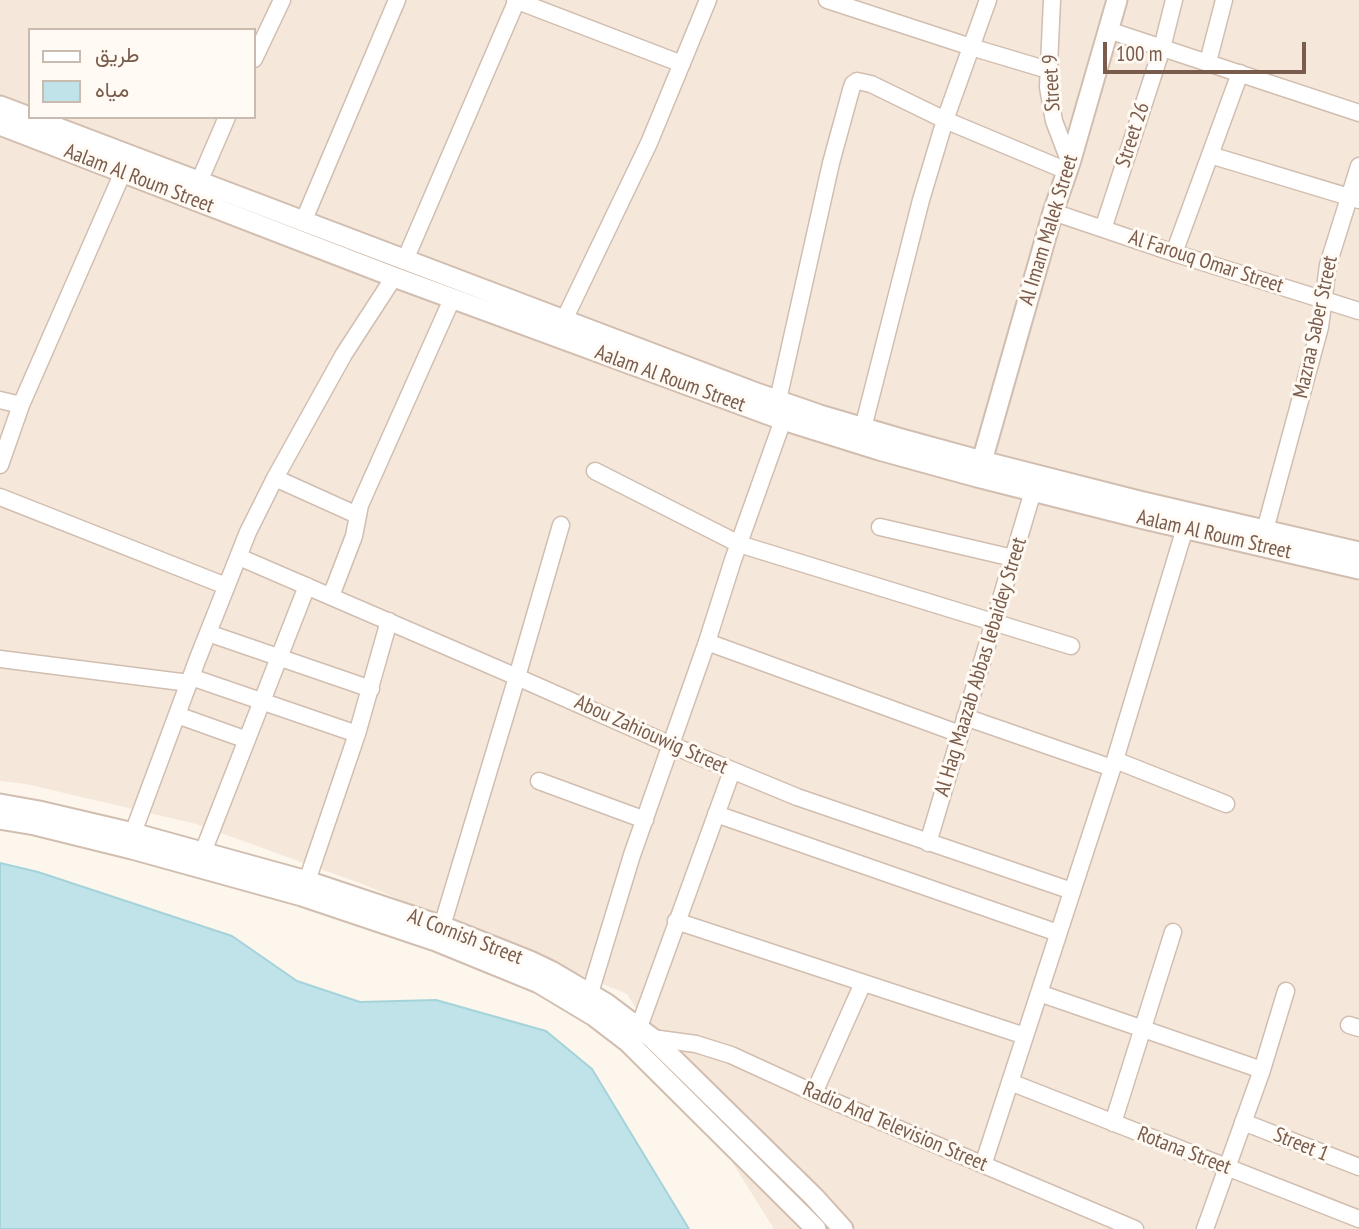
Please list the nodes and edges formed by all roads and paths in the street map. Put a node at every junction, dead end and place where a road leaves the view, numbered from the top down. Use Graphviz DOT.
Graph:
graph roads {
  1 [pos="282,0"];
  2 [pos="397,0"];
  3 [pos="516,0"];
  4 [pos="708,0"];
  5 [pos="827,0"];
  6 [pos="988,0"];
  7 [pos="1052,0"];
  8 [pos="1117,0"];
  9 [pos="1174,0"];
  10 [pos="1224,0"];
  11 [pos="1108,30"];
  12 [pos="971,47"];
  13 [pos="1162,48"];
  14 [pos="256,55"];
  15 [pos="1208,62"];
  16 [pos="682,64"];
  17 [pos="1048,70"];
  18 [pos="1240,73"];
  19 [pos="0,106"];
  20 [pos="1359,113"];
  21 [pos="28,117"];
  22 [pos="34,119"];
  23 [pos="227,119"];
  24 [pos="945,120"];
  25 [pos="0,125"];
  26 [pos="1210,155"];
  27 [pos="1359,166"];
  28 [pos="1068,167"];
  29 [pos="123,172"];
  30 [pos="199,182"];
  31 [pos="1354,198"];
  32 [pos="1054,212"];
  33 [pos="303,222"];
  34 [pos="1103,229"];
  35 [pos="1174,253"];
  36 [pos="405,260"];
  37 [pos="394,278"];
  38 [pos="452,299"];
  39 [pos="1324,299"];
  40 [pos="1359,311"];
  41 [pos="564,320"];
  42 [pos="654,364"];
  43 [pos="0,400"];
  44 [pos="778,400"];
  45 [pos="21,405"];
  46 [pos="783,420"];
  47 [pos="863,428"];
  48 [pos="982,461"];
  49 [pos="0,465"];
  50 [pos="595,471"];
  51 [pos="275,478"];
  52 [pos="1033,491"];
  53 [pos="0,496"];
  54 [pos="1137,509"];
  55 [pos="358,515"];
  56 [pos="561,525"];
  57 [pos="880,527"];
  58 [pos="1185,528"];
  59 [pos="1265,530"];
  60 [pos="739,544"];
  61 [pos="1359,552"];
  62 [pos="239,557"];
  63 [pos="1013,558"];
  64 [pos="1359,569"];
  65 [pos="226,586"];
  66 [pos="307,586"];
  67 [pos="331,596"];
  68 [pos="389,621"];
  69 [pos="993,621"];
  70 [pos="208,633"];
  71 [pos="707,642"];
  72 [pos="1071,646"];
  73 [pos="279,658"];
  74 [pos="0,659"];
  75 [pos="517,677"];
  76 [pos="190,680"];
  77 [pos="371,689"];
  78 [pos="262,701"];
  79 [pos="177,715"];
  80 [pos="965,717"];
  81 [pos="357,734"];
  82 [pos="960,734"];
  83 [pos="247,740"];
  84 [pos="671,745"];
  85 [pos="1114,764"];
  86 [pos="732,771"];
  87 [pos="539,781"];
  88 [pos="0,804"];
  89 [pos="1226,804"];
  90 [pos="716,814"];
  91 [pos="0,819"];
  92 [pos="645,820"];
  93 [pos="134,833"];
  94 [pos="928,843"];
  95 [pos="203,852"];
  96 [pos="307,881"];
  97 [pos="1072,891"];
  98 [pos="676,921"];
  99 [pos="442,926"];
  100 [pos="1173,932"];
  101 [pos="1058,933"];
  102 [pos="863,983"];
  103 [pos="1286,991"];
  104 [pos="590,993"];
  105 [pos="1039,993"];
  106 [pos="1143,1030"];
  107 [pos="1025,1036"];
  108 [pos="648,1041"];
  109 [pos="1262,1070"];
  110 [pos="1010,1082"];
  111 [pos="814,1093"];
  112 [pos="1243,1122"];
  113 [pos="1113,1123"];
  114 [pos="983,1166"];
  115 [pos="1227,1167"];
  116 [pos="1359,1167"];
  117 [pos="1359,1219"];
  118 [pos="816,1229"];
  119 [pos="843,1229"];
  120 [pos="1135,1229"];
  121 [pos="1205,1229"];
  1 -- 14 [label="street"];
  2 -- 33 [label="street"];
  3 -- 16 [label="street"];
  3 -- 36 [label="street"];
  4 -- 16 [label="street"];
  5 -- 12 [label="street"];
  6 -- 12 [label="street"];
  7 -- 17 [label="street, Street 9"];
  8 -- 11 [label="street, Al Imam Malek Street"];
  9 -- 13 [label="street, Street 26"];
  10 -- 15 [label="street"];
  11 -- 13 [label="street"];
  11 -- 28 [label="street, Al Imam Malek Street"];
  12 -- 17 [label="street"];
  12 -- 24 [label="street"];
  13 -- 15 [label="street"];
  13 -- 34 [label="street, Street 26"];
  15 -- 18 [label="street"];
  16 -- 41 [label="street"];
  17 -- 28 [label="street, Street 9"];
  18 -- 20 [label="street"];
  18 -- 26 [label="street"];
  19 -- 21 [label="street, Aalam Al Roum Street"];
  22 -- 30 [label="street, Aalam Al Roum Street"];
  23 -- 30 [label="street"];
  24 -- 28 [label="street"];
  24 -- 44 [label="street"];
  24 -- 47 [label="street"];
  25 -- 29 [label="street, Aalam Al Roum Street"];
  26 -- 31 [label="street"];
  26 -- 35 [label="street"];
  27 -- 31 [label="street, Mazraa Saber Street"];
  28 -- 32 [label="street, Al Imam Malek Street"];
  29 -- 37 [label="street, Aalam Al Roum Street"];
  29 -- 45 [label="street"];
  30 -- 33 [label="street, Aalam Al Roum Street"];
  31 -- 39 [label="street, Mazraa Saber Street"];
  32 -- 34 [label="street, Al Farouq Omar Street"];
  32 -- 48 [label="street, Al Imam Malek Street"];
  33 -- 36 [label="street, Aalam Al Roum Street"];
  34 -- 35 [label="street, Al Farouq Omar Street"];
  35 -- 39 [label="street, Al Farouq Omar Street"];
  36 -- 41 [label="street, Aalam Al Roum Street"];
  37 -- 38 [label="street, Aalam Al Roum Street"];
  37 -- 51 [label="street"];
  38 -- 42 [label="street, Aalam Al Roum Street"];
  38 -- 55 [label="street"];
  39 -- 40 [label="street, Al Farouq Omar Street"];
  39 -- 59 [label="street, Mazraa Saber Street"];
  41 -- 42 [label="street, Aalam Al Roum Street"];
  42 -- 44 [label="street, Aalam Al Roum Street"];
  42 -- 46 [label="street, Aalam Al Roum Street"];
  43 -- 45 [label="street"];
  44 -- 47 [label="street, Aalam Al Roum Street"];
  45 -- 49 [label="street"];
  46 -- 52 [label="street, Aalam Al Roum Street"];
  46 -- 60 [label="street"];
  47 -- 48 [label="street, Aalam Al Roum Street"];
  48 -- 54 [label="street, Aalam Al Roum Street"];
  50 -- 60 [label="street"];
  51 -- 55 [label="street"];
  51 -- 62 [label="street"];
  52 -- 54 [label="street, Aalam Al Roum Street"];
  52 -- 63 [label="street, Al Hag Maazab Abbas lebaidey Street"];
  53 -- 65 [label="street"];
  54 -- 58 [label="street, Aalam Al Roum Street"];
  54 -- 59 [label="street, Aalam Al Roum Street"];
  55 -- 67 [label="street"];
  56 -- 75 [label="street"];
  57 -- 63 [label="street"];
  58 -- 64 [label="street, Aalam Al Roum Street"];
  58 -- 85 [label="street"];
  59 -- 61 [label="street, Aalam Al Roum Street"];
  60 -- 69 [label="street"];
  60 -- 71 [label="street"];
  62 -- 65 [label="street"];
  62 -- 66 [label="street, Abou Zahiouwig Street"];
  63 -- 69 [label="street, Al Hag Maazab Abbas lebaidey Street"];
  65 -- 70 [label="street"];
  66 -- 67 [label="street, Abou Zahiouwig Street"];
  66 -- 73 [label="street"];
  67 -- 68 [label="street, Abou Zahiouwig Street"];
  68 -- 75 [label="street, Abou Zahiouwig Street"];
  68 -- 77 [label="street"];
  69 -- 72 [label="street"];
  69 -- 80 [label="street, Al Hag Maazab Abbas lebaidey Street"];
  70 -- 73 [label="street"];
  70 -- 76 [label="street"];
  71 -- 82 [label="street"];
  71 -- 84 [label="street"];
  73 -- 77 [label="street"];
  73 -- 78 [label="street"];
  74 -- 76 [label="street"];
  75 -- 84 [label="street, Abou Zahiouwig Street"];
  75 -- 99 [label="street"];
  76 -- 78 [label="street"];
  76 -- 79 [label="street"];
  77 -- 81 [label="street"];
  78 -- 81 [label="street"];
  78 -- 83 [label="street"];
  79 -- 83 [label="street"];
  79 -- 93 [label="street"];
  80 -- 82 [label="street, Al Hag Maazab Abbas lebaidey Street"];
  80 -- 85 [label="street"];
  81 -- 96 [label="street"];
  82 -- 94 [label="street, Al Hag Maazab Abbas lebaidey Street"];
  83 -- 95 [label="street"];
  84 -- 86 [label="street, Abou Zahiouwig Street"];
  84 -- 92 [label="street"];
  85 -- 89 [label="street"];
  85 -- 97 [label="street"];
  86 -- 90 [label="street"];
  86 -- 94 [label="street, Abou Zahiouwig Street"];
  87 -- 92 [label="street"];
  88 -- 93 [label="street, Al Cornish Street"];
  90 -- 98 [label="street"];
  90 -- 101 [label="street"];
  91 -- 108 [label="street, Al Cornish Street"];
  92 -- 104 [label="street"];
  93 -- 95 [label="street, Al Cornish Street"];
  94 -- 97 [label="street, Abou Zahiouwig Street"];
  95 -- 96 [label="street, Al Cornish Street"];
  96 -- 99 [label="street, Al Cornish Street"];
  97 -- 101 [label="street"];
  98 -- 102 [label="street"];
  98 -- 108 [label="street"];
  99 -- 104 [label="street, Al Cornish Street"];
  100 -- 106 [label="street"];
  101 -- 105 [label="street"];
  102 -- 107 [label="street"];
  102 -- 111 [label="street"];
  103 -- 109 [label="street"];
  104 -- 108 [label="street, Al Cornish Street"];
  105 -- 106 [label="street"];
  105 -- 107 [label="street"];
  106 -- 109 [label="street"];
  106 -- 113 [label="street"];
  107 -- 110 [label="street"];
  108 -- 111 [label="street, Radio And Television Street"];
  108 -- 118 [label="street, Al Cornish Street"];
  108 -- 119 [label="street, Al Cornish Street"];
  109 -- 112 [label="street"];
  110 -- 113 [label="street, Rotana Street"];
  110 -- 114 [label="street"];
  111 -- 114 [label="street, Radio And Television Street"];
  112 -- 115 [label="street"];
  112 -- 116 [label="street, Street 1"];
  113 -- 115 [label="street, Rotana Street"];
  114 -- 120 [label="street, Radio And Television Street"];
  115 -- 117 [label="street, Rotana Street"];
  115 -- 121 [label="street"];
}
